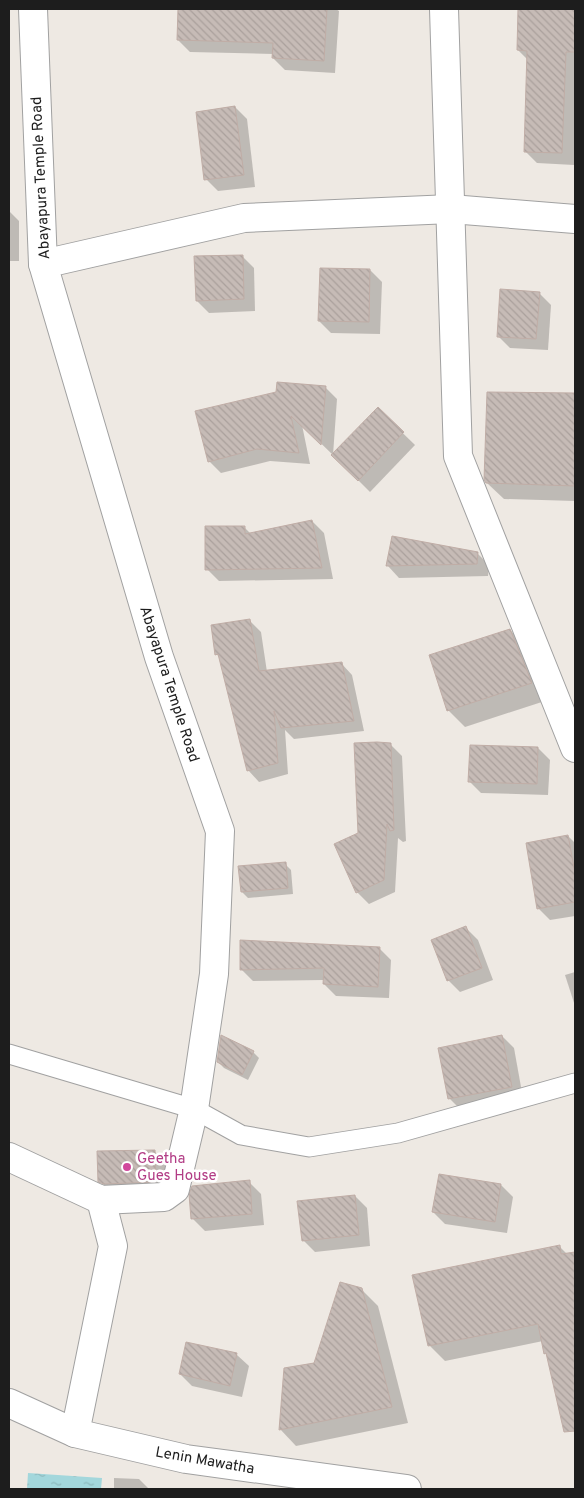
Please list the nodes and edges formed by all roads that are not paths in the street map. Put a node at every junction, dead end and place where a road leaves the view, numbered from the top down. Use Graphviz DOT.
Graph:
graph roads {
  1 [pos="33,9"];
  2 [pos="444,9"];
  3 [pos="451,208"];
  4 [pos="575,219"];
  5 [pos="43,264"];
  6 [pos="575,748"];
  7 [pos="9,1054"];
  8 [pos="575,1083"];
  9 [pos="194,1109"];
  10 [pos="9,1158"];
  11 [pos="101,1200"];
  12 [pos="9,1404"];
  13 [pos="75,1433"];
  14 [pos="407,1489"];
  1 -- 5 [label="street, Abayapura Temple Road"];
  2 -- 3 [label="street"];
  3 -- 4 [label="street"];
  3 -- 5 [label="street"];
  3 -- 6 [label="street"];
  5 -- 9 [label="street, Abayapura Temple Road"];
  7 -- 9 [label="lane"];
  8 -- 9 [label="lane"];
  9 -- 11 [label="street, Abayapura Temple Road"];
  10 -- 11 [label="street, Abayapura Temple Road"];
  11 -- 13 [label="street"];
  12 -- 13 [label="street, Lenin Mawatha"];
  13 -- 14 [label="street, Lenin Mawatha"];
}
